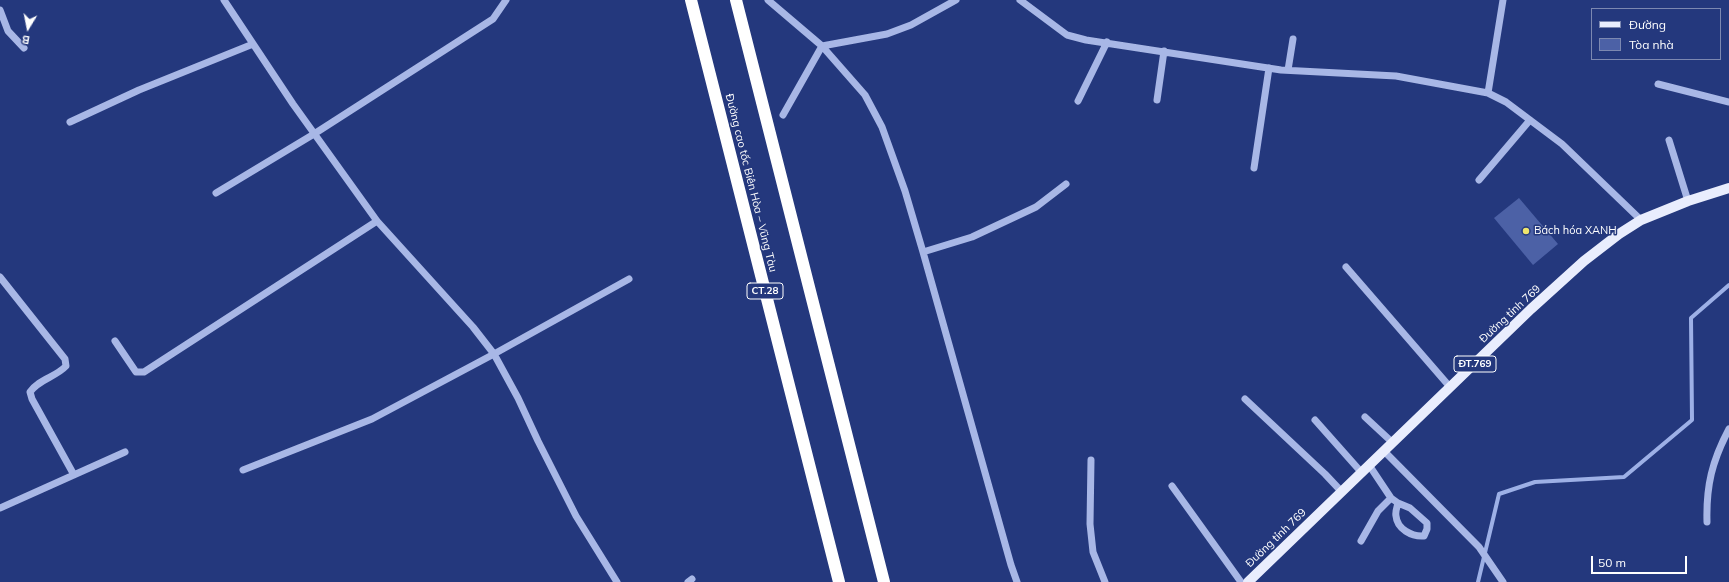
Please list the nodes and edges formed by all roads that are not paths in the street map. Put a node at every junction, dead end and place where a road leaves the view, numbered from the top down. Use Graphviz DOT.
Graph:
graph roads {
  1 [pos="224,0"];
  2 [pos="506,0"];
  3 [pos="691,0"];
  4 [pos="736,0"];
  5 [pos="768,0"];
  6 [pos="956,0"];
  7 [pos="1020,0"];
  8 [pos="1503,0"];
  9 [pos="0,10"];
  10 [pos="1292,39"];
  11 [pos="1107,42"];
  12 [pos="254,44"];
  13 [pos="822,46"];
  14 [pos="24,48"];
  15 [pos="1164,52"];
  16 [pos="1269,68"];
  17 [pos="1288,70"];
  18 [pos="1658,84"];
  19 [pos="1488,93"];
  20 [pos="1157,100"];
  21 [pos="1078,101"];
  22 [pos="1729,102"];
  23 [pos="783,116"];
  24 [pos="1530,120"];
  25 [pos="70,122"];
  26 [pos="314,134"];
  27 [pos="1669,140"];
  28 [pos="1254,168"];
  29 [pos="1479,180"];
  30 [pos="1066,184"];
  31 [pos="1729,188"];
  32 [pos="216,193"];
  33 [pos="1688,201"];
  34 [pos="1641,220"];
  35 [pos="377,221"];
  36 [pos="924,252"];
  37 [pos="1346,267"];
  38 [pos="0,278"];
  39 [pos="629,279"];
  40 [pos="115,341"];
  41 [pos="494,354"];
  42 [pos="1450,387"];
  43 [pos="1244,399"];
  44 [pos="1365,417"];
  45 [pos="1315,420"];
  46 [pos="1729,429"];
  47 [pos="1393,443"];
  48 [pos="1384,451"];
  49 [pos="126,452"];
  50 [pos="1091,460"];
  51 [pos="1365,469"];
  52 [pos="243,470"];
  53 [pos="74,475"];
  54 [pos="1172,486"];
  55 [pos="1341,491"];
  56 [pos="1391,498"];
  57 [pos="1398,503"];
  58 [pos="0,508"];
  59 [pos="1707,522"];
  60 [pos="1361,541"];
  61 [pos="618,582"];
  62 [pos="839,582"];
  63 [pos="884,582"];
  64 [pos="1017,582"];
  65 [pos="1105,582"];
  66 [pos="1241,582"];
  67 [pos="1248,582"];
  68 [pos="1503,582"];
  1 -- 12 [label="street"];
  2 -- 26 [label="street"];
  3 -- 62 [label="highway, Đường cao tốc Biên Hòa – Vũng Tàu / CT.28"];
  4 -- 63 [label="highway"];
  5 -- 13 [label="street"];
  6 -- 13 [label="street"];
  7 -- 11 [label="street"];
  8 -- 19 [label="street"];
  9 -- 14 [label="street"];
  10 -- 17 [label="street"];
  11 -- 15 [label="street"];
  11 -- 21 [label="street"];
  12 -- 25 [label="street"];
  12 -- 26 [label="street"];
  13 -- 23 [label="street"];
  13 -- 36 [label="street"];
  15 -- 16 [label="street"];
  15 -- 20 [label="street"];
  16 -- 17 [label="street"];
  16 -- 28 [label="street"];
  17 -- 19 [label="street"];
  18 -- 22 [label="street"];
  19 -- 24 [label="street"];
  24 -- 29 [label="street"];
  24 -- 34 [label="street"];
  26 -- 32 [label="street"];
  26 -- 35 [label="street"];
  27 -- 33 [label="street"];
  30 -- 36 [label="street"];
  31 -- 33 [label="main road, Đường tỉnh 769 / ĐT.769"];
  33 -- 34 [label="main road, Đường tỉnh 769 / ĐT.769"];
  34 -- 42 [label="main road, Đường tỉnh 769 / ĐT.769"];
  35 -- 40 [label="street"];
  35 -- 41 [label="street"];
  36 -- 64 [label="street"];
  37 -- 42 [label="street"];
  38 -- 53 [label="street"];
  39 -- 41 [label="street"];
  41 -- 52 [label="street"];
  41 -- 61 [label="street"];
  42 -- 47 [label="main road, Đường tỉnh 769 / ĐT.769"];
  43 -- 55 [label="street"];
  44 -- 47 [label="street"];
  45 -- 51 [label="street"];
  46 -- 59 [label="street"];
  47 -- 48 [label="main road, Đường tỉnh 769 / ĐT.769"];
  48 -- 51 [label="main road, Đường tỉnh 769 / ĐT.769"];
  48 -- 68 [label="street"];
  49 -- 53 [label="street"];
  50 -- 65 [label="street"];
  51 -- 55 [label="main road, Đường tỉnh 769 / ĐT.769"];
  51 -- 56 [label="street"];
  53 -- 58 [label="street"];
  54 -- 66 [label="street"];
  55 -- 67 [label="main road, Đường tỉnh 769 / ĐT.769"];
  56 -- 57 [label="street"];
  56 -- 60 [label="street"];
  57 -- 57 [label="street"];
}
